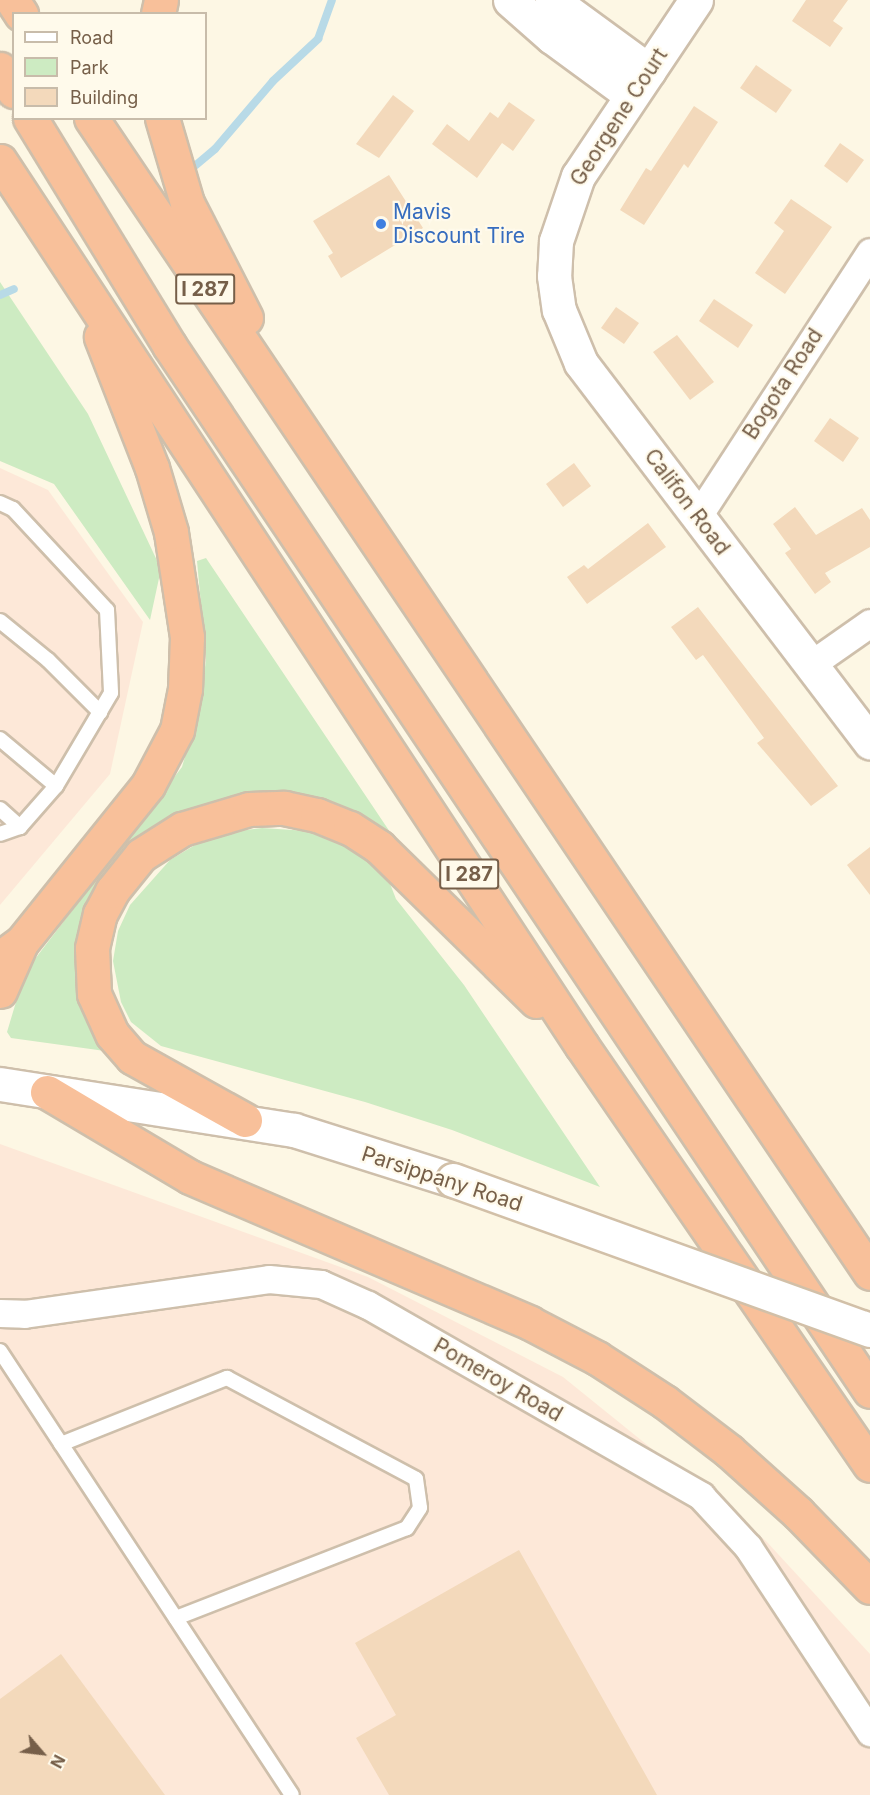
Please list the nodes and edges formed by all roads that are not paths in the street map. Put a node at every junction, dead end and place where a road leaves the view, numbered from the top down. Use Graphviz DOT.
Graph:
graph roads {
  1 [pos="510,0"];
  2 [pos="552,0"];
  3 [pos="696,0"];
  4 [pos="0,69"];
  5 [pos="640,83"];
  6 [pos="12,88"];
  7 [pos="31,120"];
  8 [pos="92,120"];
  9 [pos="163,120"];
  10 [pos="0,161"];
  11 [pos="556,241"];
  12 [pos="870,252"];
  13 [pos="78,277"];
  14 [pos="318,459"];
  15 [pos="0,503"];
  16 [pos="698,516"];
  17 [pos="0,621"];
  18 [pos="870,622"];
  19 [pos="810,665"];
  20 [pos="100,712"];
  21 [pos="0,739"];
  22 [pos="870,742"];
  23 [pos="56,786"];
  24 [pos="0,809"];
  25 [pos="21,827"];
  26 [pos="0,834"];
  27 [pos="10,951"];
  28 [pos="0,991"];
  29 [pos="582,1046"];
  30 [pos="0,1084"];
  31 [pos="46,1092"];
  32 [pos="245,1120"];
  33 [pos="870,1273"];
  34 [pos="0,1313"];
  35 [pos="870,1330"];
  36 [pos="0,1351"];
  37 [pos="870,1391"];
  38 [pos="62,1444"];
  39 [pos="870,1465"];
  40 [pos="870,1587"];
  41 [pos="176,1618"];
  42 [pos="870,1732"];
  43 [pos="292,1795"];
  1 -- 5 [label="street"];
  2 -- 5 [label="street"];
  3 -- 5 [label="street, Georgene Court"];
  4 -- 6 [label="highway"];
  5 -- 11 [label="street, Georgene Court"];
  7 -- 37 [label="highway"];
  8 -- 14 [label="highway, I 287"];
  9 -- 14 [label="highway"];
  10 -- 13 [label="highway, I 287"];
  11 -- 16 [label="street, Califon Road"];
  12 -- 16 [label="street, Bogota Road"];
  13 -- 27 [label="highway"];
  13 -- 29 [label="highway, I 287"];
  14 -- 33 [label="highway, I 287"];
  15 -- 20 [label="lane"];
  16 -- 19 [label="street, Califon Road"];
  17 -- 20 [label="lane"];
  18 -- 19 [label="street"];
  19 -- 22 [label="street, Califon Road"];
  20 -- 23 [label="lane"];
  21 -- 23 [label="lane"];
  23 -- 25 [label="lane"];
  24 -- 25 [label="lane"];
  25 -- 26 [label="lane"];
  27 -- 28 [label="highway"];
  29 -- 32 [label="highway"];
  29 -- 39 [label="highway, I 287"];
  30 -- 31 [label="street, Parsippany Road"];
  31 -- 32 [label="street, Parsippany Road"];
  31 -- 40 [label="highway"];
  32 -- 35 [label="street, Parsippany Road, bridge"];
  34 -- 42 [label="street, Pomeroy Road"];
  36 -- 38 [label="lane"];
  38 -- 41 [label="lane"];
  38 -- 41 [label="lane"];
  41 -- 43 [label="lane"];
}
